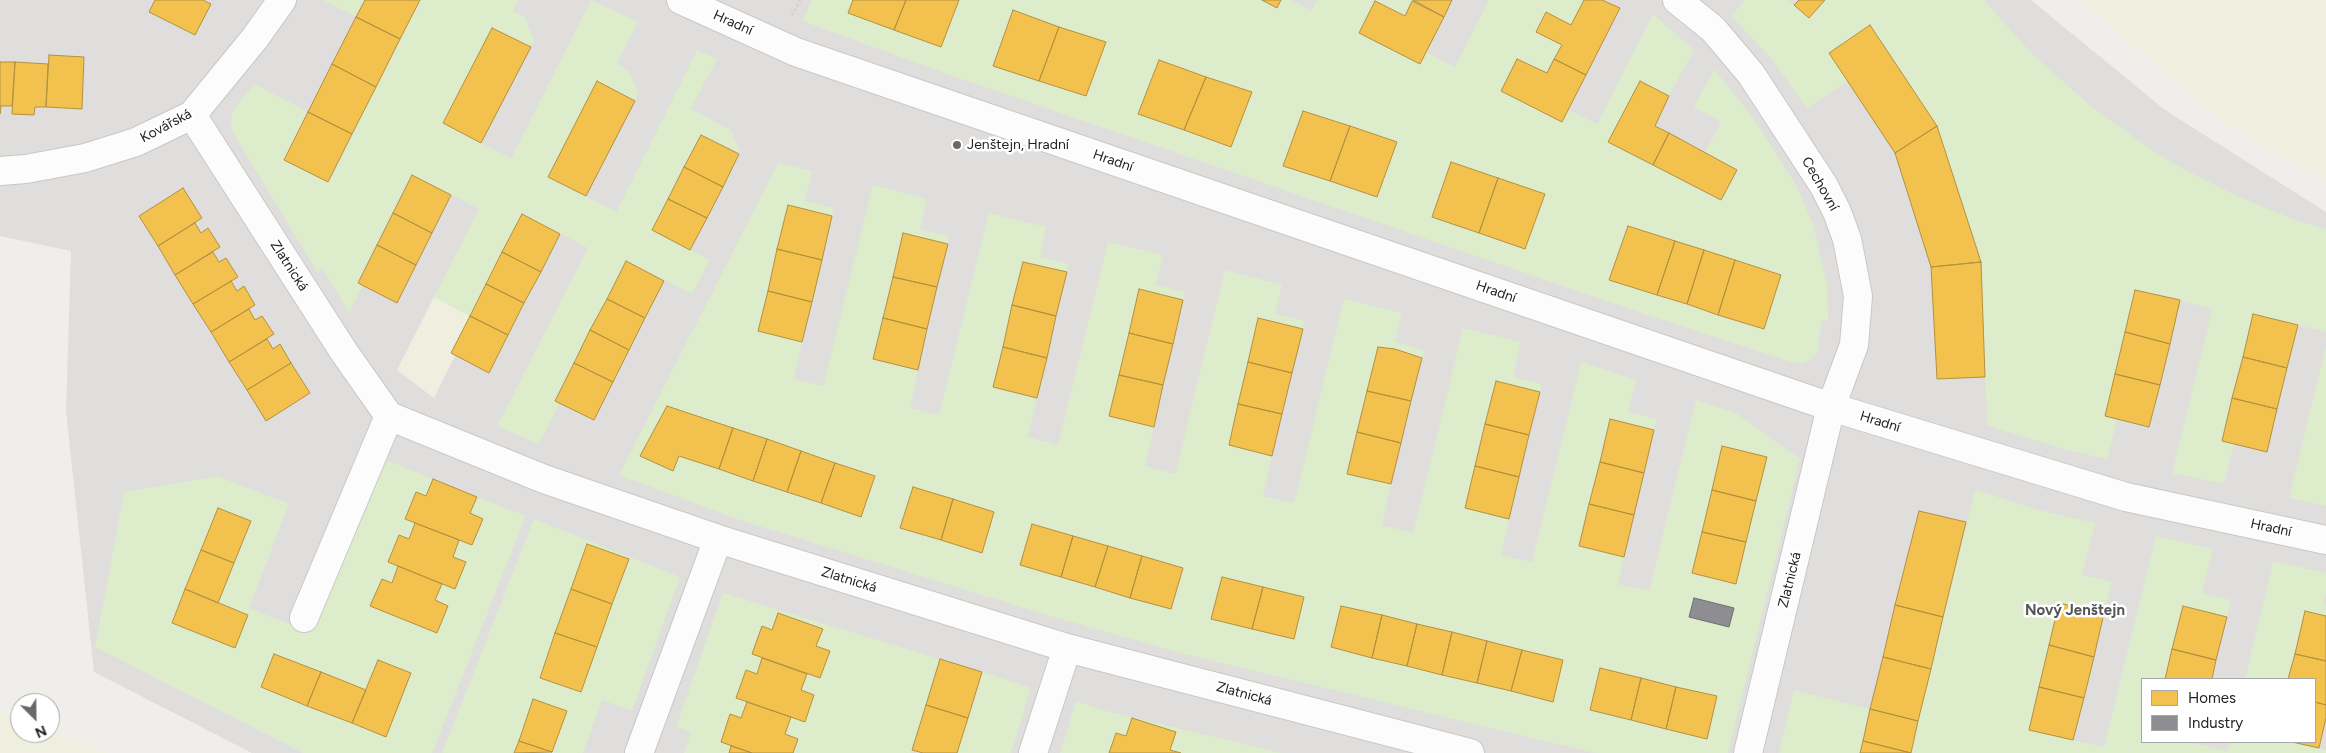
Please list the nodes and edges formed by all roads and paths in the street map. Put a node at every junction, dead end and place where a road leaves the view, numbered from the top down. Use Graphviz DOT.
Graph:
graph roads {
  1 [pos="282,0"];
  2 [pos="681,0"];
  3 [pos="1677,0"];
  4 [pos="192,115"];
  5 [pos="0,171"];
  6 [pos="1831,407"];
  7 [pos="389,416"];
  8 [pos="718,539"];
  9 [pos="2326,540"];
  10 [pos="304,618"];
  11 [pos="1067,648"];
  12 [pos="1420,747"];
  13 [pos="639,753"];
  14 [pos="1033,753"];
  15 [pos="1470,753"];
  16 [pos="1748,753"];
  1 -- 4 [label="street, Kovářská"];
  2 -- 6 [label="street, Hradní"];
  3 -- 6 [label="street, Cechovní"];
  4 -- 5 [label="street, Kovářská"];
  4 -- 7 [label="street, Zlatnická"];
  6 -- 9 [label="street, Hradní"];
  6 -- 16 [label="street, Zlatnická"];
  7 -- 8 [label="street, Zlatnická"];
  7 -- 10 [label="street"];
  8 -- 11 [label="street, Zlatnická"];
  8 -- 13 [label="street"];
  11 -- 12 [label="street, Zlatnická"];
  11 -- 14 [label="street"];
  12 -- 15 [label="street, Zlatnická"];
}
